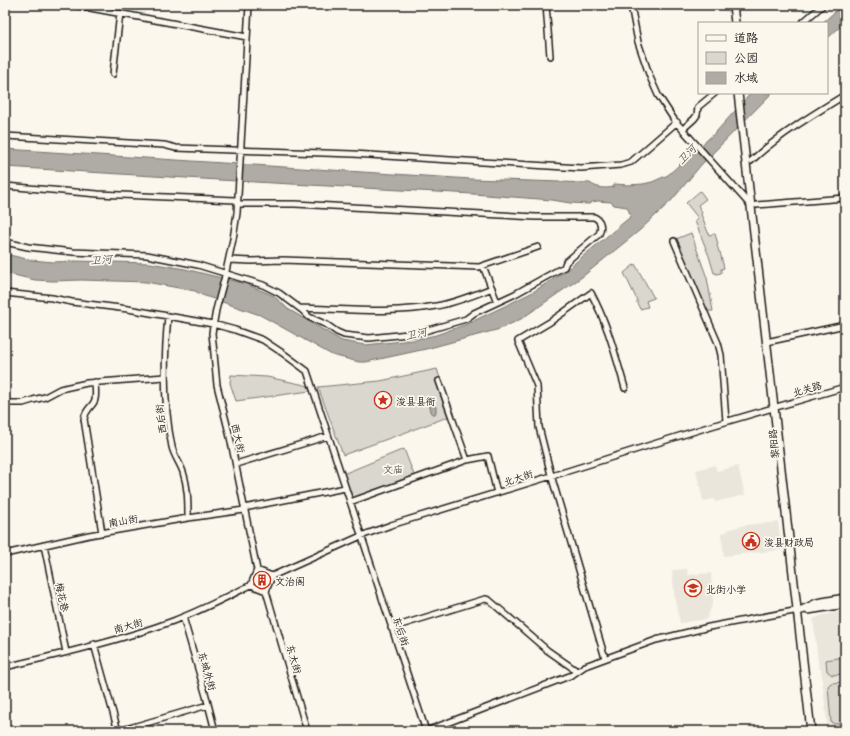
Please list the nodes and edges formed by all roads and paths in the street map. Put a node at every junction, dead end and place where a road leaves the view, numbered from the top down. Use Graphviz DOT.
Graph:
graph roads {
  1 [pos="74,5"];
  2 [pos="249,5"];
  3 [pos="546,5"];
  4 [pos="632,5"];
  5 [pos="728,5"];
  6 [pos="733,5"];
  7 [pos="823,5"];
  8 [pos="120,13"];
  9 [pos="730,22"];
  10 [pos="735,22"];
  11 [pos="803,22"];
  12 [pos="247,37"];
  13 [pos="550,56"];
  14 [pos="113,74"];
  15 [pos="714,94"];
  16 [pos="738,94"];
  17 [pos="743,94"];
  18 [pos="845,95"];
  19 [pos="677,122"];
  20 [pos="683,129"];
  21 [pos="5,136"];
  22 [pos="240,153"];
  23 [pos="749,158"];
  24 [pos="5,186"];
  25 [pos="845,198"];
  26 [pos="236,202"];
  27 [pos="753,205"];
  28 [pos="674,241"];
  29 [pos="5,242"];
  30 [pos="538,247"];
  31 [pos="229,260"];
  32 [pos="483,266"];
  33 [pos="226,274"];
  34 [pos="492,288"];
  35 [pos="5,293"];
  36 [pos="497,302"];
  37 [pos="300,308"];
  38 [pos="168,316"];
  39 [pos="213,324"];
  40 [pos="845,325"];
  41 [pos="771,341"];
  42 [pos="165,377"];
  43 [pos="95,382"];
  44 [pos="439,382"];
  45 [pos="845,387"];
  46 [pos="624,388"];
  47 [pos="5,403"];
  48 [pos="776,407"];
  49 [pos="726,422"];
  50 [pos="328,436"];
  51 [pos="467,460"];
  52 [pos="236,464"];
  53 [pos="551,475"];
  54 [pos="345,488"];
  55 [pos="497,493"];
  56 [pos="350,502"];
  57 [pos="244,509"];
  58 [pos="188,518"];
  59 [pos="102,533"];
  60 [pos="361,536"];
  61 [pos="44,545"];
  62 [pos="5,554"];
  63 [pos="257,570"];
  64 [pos="272,576"];
  65 [pos="251,586"];
  66 [pos="266,591"];
  67 [pos="845,598"];
  68 [pos="845,604"];
  69 [pos="799,610"];
  70 [pos="183,617"];
  71 [pos="391,628"];
  72 [pos="94,644"];
  73 [pos="66,652"];
  74 [pos="605,658"];
  75 [pos="5,667"];
  76 [pos="577,672"];
  77 [pos="208,705"];
  78 [pos="119,731"];
  79 [pos="215,731"];
  80 [pos="307,731"];
  81 [pos="426,731"];
  82 [pos="811,731"];
  83 [pos="816,731"];
  1 -- 8 [label="street"];
  2 -- 12 [label="street, 西大街"];
  3 -- 13 [label="street"];
  4 -- 19 [label="street"];
  5 -- 9 [label="main road"];
  6 -- 10 [label="main road"];
  7 -- 11 [label="street"];
  8 -- 12 [label="street"];
  8 -- 14 [label="street"];
  12 -- 22 [label="street, 西大街"];
  15 -- 20 [label="street"];
  16 -- 23 [label="main road"];
  17 -- 23 [label="main road"];
  18 -- 23 [label="street"];
  19 -- 20 [label="street"];
  19 -- 22 [label="street"];
  20 -- 27 [label="street"];
  21 -- 22 [label="street"];
  22 -- 26 [label="street, 西大街"];
  23 -- 27 [label="main road, 黎阳路"];
  24 -- 26 [label="street"];
  25 -- 27 [label="street"];
  26 -- 31 [label="street, 西大街"];
  26 -- 36 [label="street"];
  27 -- 41 [label="main road, 黎阳路"];
  27 -- 48 [label="main road, 黎阳路"];
  28 -- 49 [label="street"];
  29 -- 33 [label="street"];
  30 -- 32 [label="street"];
  31 -- 32 [label="street"];
  31 -- 33 [label="street, 西大街"];
  32 -- 34 [label="street"];
  33 -- 37 [label="street"];
  33 -- 39 [label="street, 西大街"];
  34 -- 36 [label="street"];
  34 -- 37 [label="street"];
  35 -- 38 [label="street, 东后街"];
  36 -- 37 [label="street"];
  38 -- 39 [label="street, 东后街"];
  38 -- 42 [label="street, 西后街"];
  39 -- 50 [label="street, 东后街"];
  39 -- 52 [label="street, 西大街"];
  40 -- 41 [label="street"];
  41 -- 48 [label="main road, 黎阳路"];
  42 -- 43 [label="street"];
  42 -- 58 [label="street, 西后街"];
  43 -- 47 [label="street"];
  43 -- 59 [label="street"];
  44 -- 51 [label="street"];
  45 -- 48 [label="street, 北关路"];
  46 -- 53 [label="street"];
  48 -- 49 [label="street, 北大街"];
  48 -- 69 [label="main road, 黎阳路"];
  49 -- 53 [label="street, 北大街"];
  50 -- 52 [label="street"];
  50 -- 54 [label="street, 东后街"];
  51 -- 55 [label="street"];
  51 -- 56 [label="street"];
  52 -- 57 [label="street, 西大街"];
  53 -- 55 [label="street, 北大街"];
  53 -- 74 [label="street"];
  54 -- 56 [label="street, 东后街"];
  54 -- 57 [label="street, 南山街"];
  55 -- 60 [label="street, 北大街"];
  56 -- 60 [label="street, 东后街"];
  57 -- 58 [label="street, 南山街"];
  57 -- 63 [label="street, 西大街"];
  58 -- 59 [label="street, 南山街"];
  59 -- 61 [label="street, 南山街"];
  60 -- 64 [label="street, 北大街"];
  60 -- 71 [label="street, 东后街"];
  61 -- 62 [label="street, 南山街"];
  61 -- 73 [label="street, 梅花巷"];
  63 -- 64 [label="street"];
  63 -- 65 [label="street"];
  64 -- 66 [label="street"];
  65 -- 66 [label="street"];
  65 -- 70 [label="street, 南大街"];
  66 -- 80 [label="street, 东大街"];
  67 -- 69 [label="main road"];
  68 -- 69 [label="main road"];
  69 -- 74 [label="street"];
  69 -- 82 [label="main road, 黎阳路"];
  69 -- 83 [label="main road, 黎阳路"];
  70 -- 72 [label="street, 南大街"];
  70 -- 77 [label="street, 东城外街"];
  71 -- 76 [label="street"];
  71 -- 81 [label="street, 东后街"];
  72 -- 73 [label="street, 南大街"];
  72 -- 78 [label="street"];
  73 -- 75 [label="street, 南大街"];
  74 -- 76 [label="street"];
  76 -- 81 [label="street"];
  77 -- 78 [label="street"];
  77 -- 79 [label="street, 东城外街"];
}
